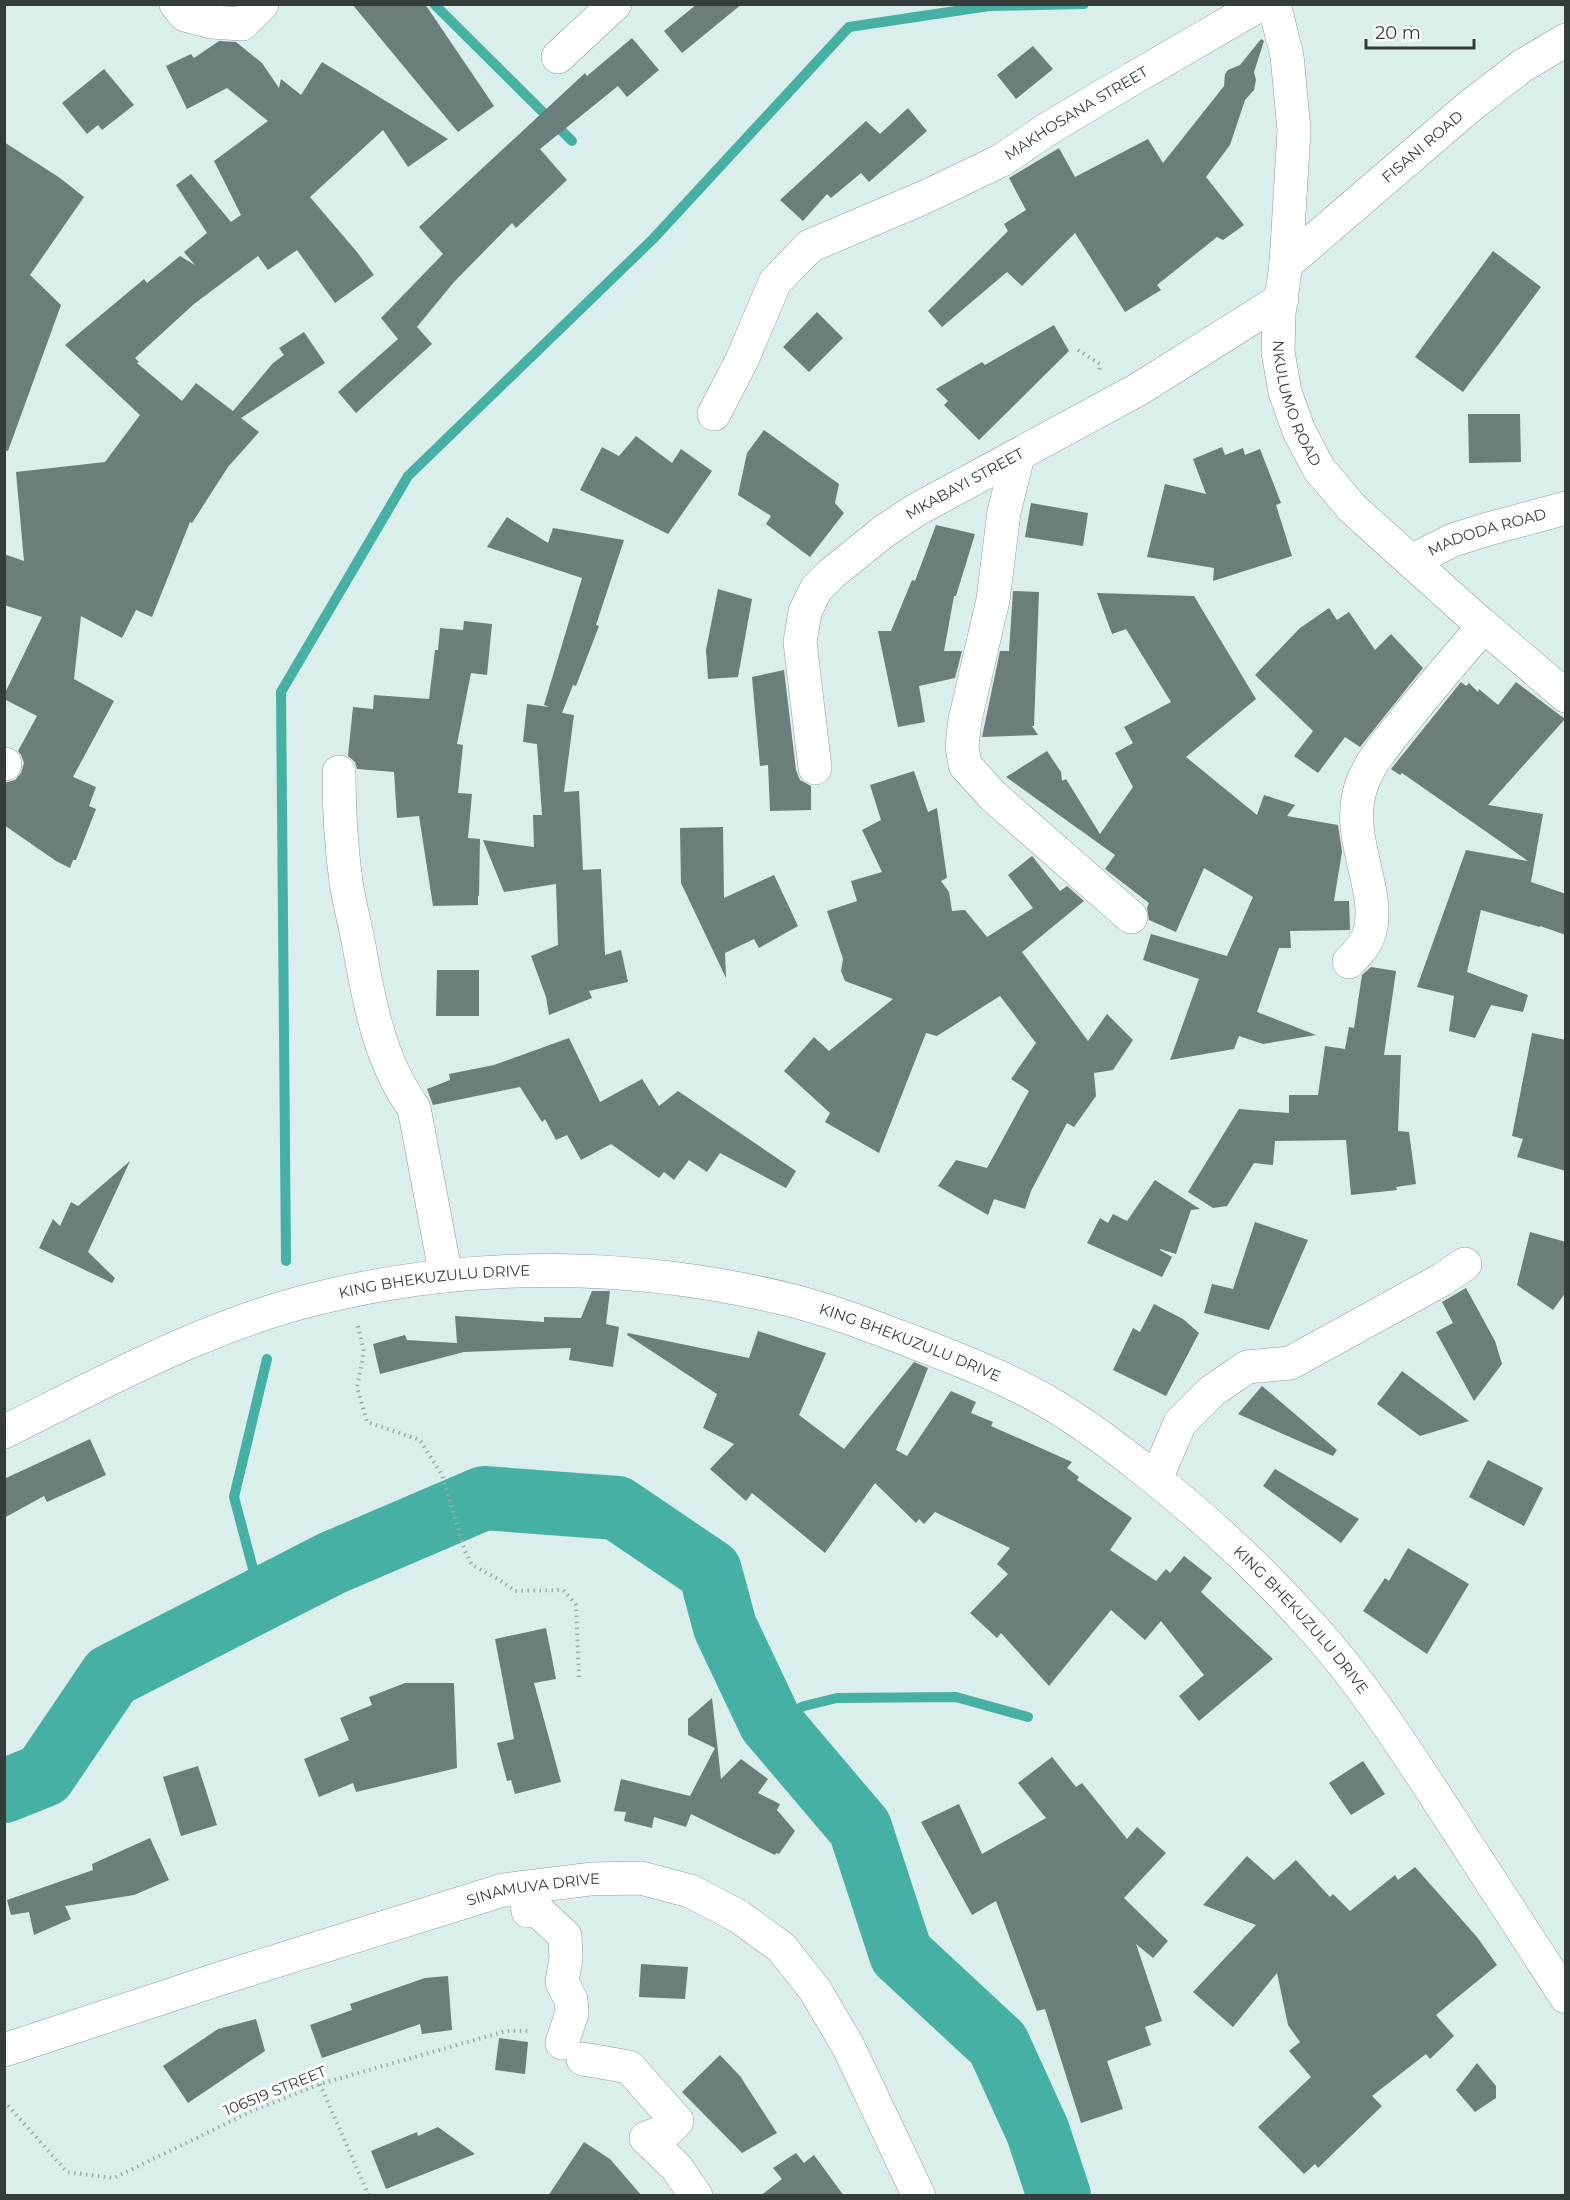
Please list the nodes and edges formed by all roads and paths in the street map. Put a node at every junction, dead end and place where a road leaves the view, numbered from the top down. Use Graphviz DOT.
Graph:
graph roads {
  1 [pos="176,4"];
  2 [pos="262,4"];
  3 [pos="615,4"];
  4 [pos="1261,4"];
  5 [pos="1274,4"];
  6 [pos="1566,40"];
  7 [pos="558,57"];
  8 [pos="1286,264"];
  9 [pos="1282,299"];
  10 [pos="1078,350"];
  11 [pos="1106,373"];
  12 [pos="714,414"];
  13 [pos="1018,456"];
  14 [pos="1566,508"];
  15 [pos="1411,561"];
  16 [pos="1484,626"];
  17 [pos="1566,696"];
  18 [pos="815,768"];
  19 [pos="339,772"];
  20 [pos="1131,917"];
  21 [pos="1349,963"];
  22 [pos="1465,1264"];
  23 [pos="446,1276"];
  24 [pos="350,1291"];
  25 [pos="4,1432"];
  26 [pos="1156,1479"];
  27 [pos="579,1677"];
  28 [pos="524,1887"];
  29 [pos="1566,1997"];
  30 [pos="4,2050"];
  31 [pos="573,2051"];
  32 [pos="320,2084"];
  33 [pos="4,2101"];
  34 [pos="369,2196"];
  35 [pos="696,2196"];
  36 [pos="919,2196"];
  1 -- 2 [label="street"];
  3 -- 7 [label="street"];
  4 -- 12 [label="street, MAKHOSANA STREET"];
  5 -- 8 [label="street, NKULUMO ROAD"];
  6 -- 8 [label="street, FISANI ROAD"];
  8 -- 9 [label="street, NKULUMO ROAD"];
  9 -- 13 [label="street, MKABAYI STREET"];
  9 -- 15 [label="street, NKULUMO ROAD"];
  10 -- 11 [label="path"];
  13 -- 18 [label="street, MKABAYI STREET"];
  13 -- 20 [label="street"];
  14 -- 15 [label="street, MADODA ROAD"];
  15 -- 16 [label="street, NKULUMO ROAD"];
  16 -- 17 [label="street, NKULUMO ROAD"];
  16 -- 21 [label="street"];
  19 -- 23 [label="street"];
  22 -- 26 [label="street"];
  23 -- 24 [label="street, KING BHEKUZULU DRIVE"];
  23 -- 26 [label="street, KING BHEKUZULU DRIVE"];
  24 -- 25 [label="street, KING BHEKUZULU DRIVE"];
  24 -- 27 [label="path"];
  26 -- 29 [label="street, KING BHEKUZULU DRIVE"];
  28 -- 30 [label="street, SINAMUVA DRIVE"];
  28 -- 31 [label="street"];
  28 -- 36 [label="street, SINAMUVA DRIVE"];
  31 -- 32 [label="path, 106519 STREET"];
  31 -- 35 [label="street"];
  32 -- 33 [label="path, 106519 STREET"];
  32 -- 34 [label="path"];
}
